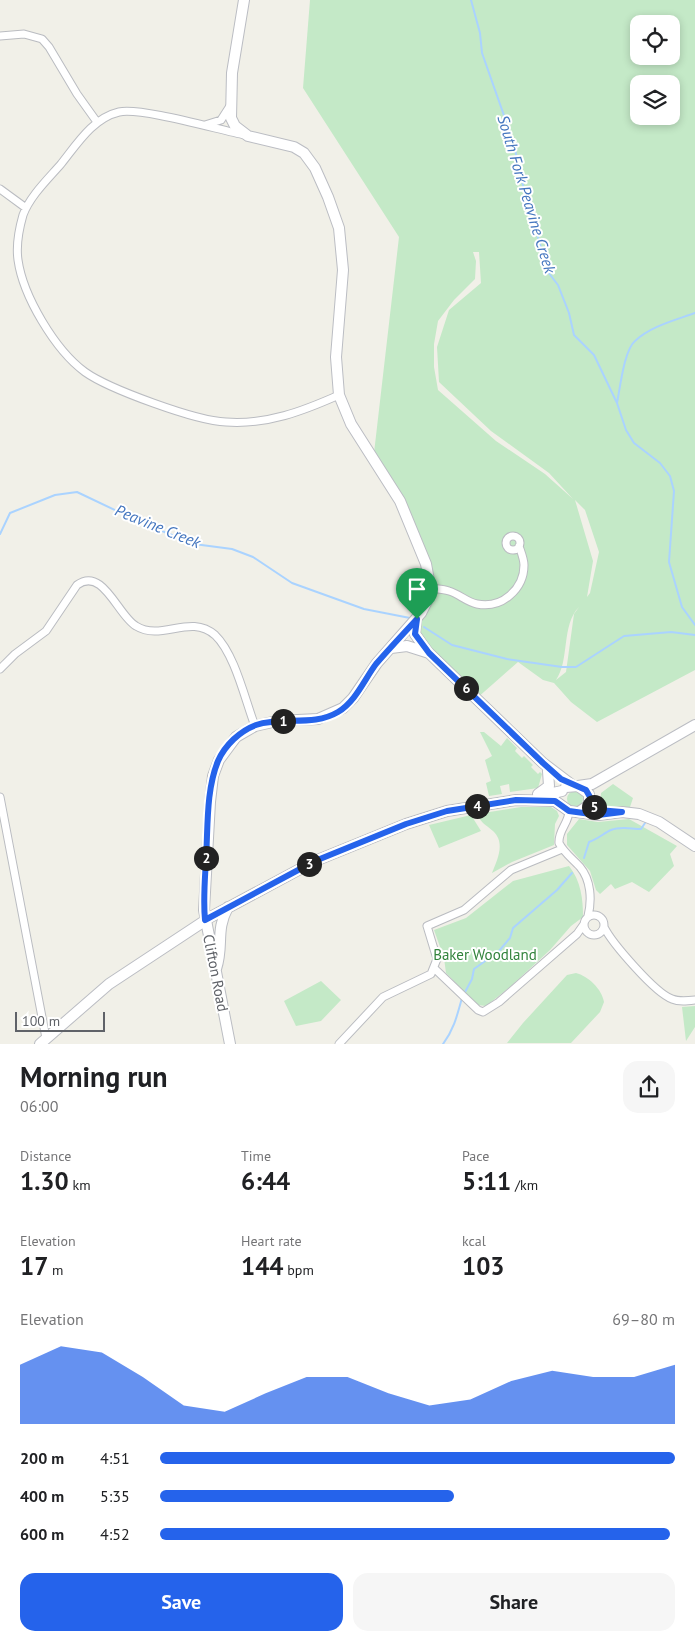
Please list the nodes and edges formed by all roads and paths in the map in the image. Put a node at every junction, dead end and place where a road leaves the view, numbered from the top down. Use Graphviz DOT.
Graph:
graph roads {
  1 [pos="244,0"];
  2 [pos="0,36"];
  3 [pos="230,103"];
  4 [pos="97,122"];
  5 [pos="198,125"];
  6 [pos="248,136"];
  7 [pos="0,189"];
  8 [pos="26,208"];
  9 [pos="339,395"];
  10 [pos="519,546"];
  11 [pos="430,588"];
  12 [pos="417,619"];
  13 [pos="392,648"];
  14 [pos="429,653"];
  15 [pos="0,669"];
  16 [pos="695,725"];
  17 [pos="255,726"];
  18 [pos="545,767"];
  19 [pos="615,772"];
  20 [pos="575,786"];
  21 [pos="562,791"];
  22 [pos="0,797"];
  23 [pos="532,797"];
  24 [pos="516,800"];
  25 [pos="590,800"];
  26 [pos="566,808"];
  27 [pos="581,812"];
  28 [pos="622,812"];
  29 [pos="695,846"];
  30 [pos="562,849"];
  31 [pos="228,907"];
  32 [pos="588,916"];
  33 [pos="205,920"];
  34 [pos="584,924"];
  35 [pos="604,927"];
  36 [pos="208,932"];
  37 [pos="587,932"];
  38 [pos="577,934"];
  39 [pos="596,934"];
  40 [pos="613,942"];
  41 [pos="434,969"];
  42 [pos="215,970"];
  43 [pos="220,995"];
  44 [pos="695,1000"];
  45 [pos="43,1041"];
  46 [pos="230,1044"];
  47 [pos="339,1044"];
  1 -- 3 [label="street"];
  2 -- 4 [label="street"];
  3 -- 5 [label="street"];
  3 -- 6 [label="street"];
  4 -- 5 [label="street"];
  4 -- 8 [label="street"];
  5 -- 6 [label="street"];
  6 -- 9 [label="street"];
  7 -- 8 [label="street"];
  8 -- 9 [label="street"];
  9 -- 11 [label="street"];
  10 -- 11 [label="street"];
  11 -- 12 [label="street"];
  12 -- 13 [label="street"];
  12 -- 14 [label="street"];
  13 -- 14 [label="street"];
  13 -- 17 [label="street"];
  14 -- 18 [label="street"];
  15 -- 17 [label="street"];
  16 -- 19 [label="street"];
  17 -- 33 [label="street, Clifton Road"];
  18 -- 20 [label="street"];
  18 -- 21 [label="street"];
  18 -- 23 [label="street"];
  19 -- 20 [label="street"];
  19 -- 25 [label="street"];
  20 -- 21 [label="street"];
  20 -- 25 [label="street"];
  21 -- 23 [label="street"];
  21 -- 26 [label="street"];
  22 -- 45 [label="street"];
  23 -- 24 [label="street"];
  24 -- 26 [label="street"];
  24 -- 31 [label="street"];
  25 -- 27 [label="street"];
  25 -- 28 [label="street"];
  26 -- 27 [label="street"];
  26 -- 30 [label="street"];
  27 -- 28 [label="street"];
  28 -- 29 [label="street"];
  30 -- 32 [label="street"];
  30 -- 41 [label="street"];
  31 -- 33 [label="street"];
  31 -- 42 [label="street"];
  32 -- 34 [label="street"];
  32 -- 35 [label="street"];
  33 -- 36 [label="street, Clifton Road"];
  33 -- 45 [label="street"];
  34 -- 37 [label="street"];
  34 -- 38 [label="street"];
  35 -- 39 [label="street"];
  35 -- 40 [label="street"];
  36 -- 42 [label="street"];
  36 -- 43 [label="street, Clifton Road"];
  37 -- 38 [label="street"];
  37 -- 39 [label="street"];
  38 -- 41 [label="street"];
  39 -- 40 [label="street"];
  40 -- 44 [label="street"];
  41 -- 47 [label="street"];
  42 -- 43 [label="street"];
  43 -- 46 [label="street"];
}
